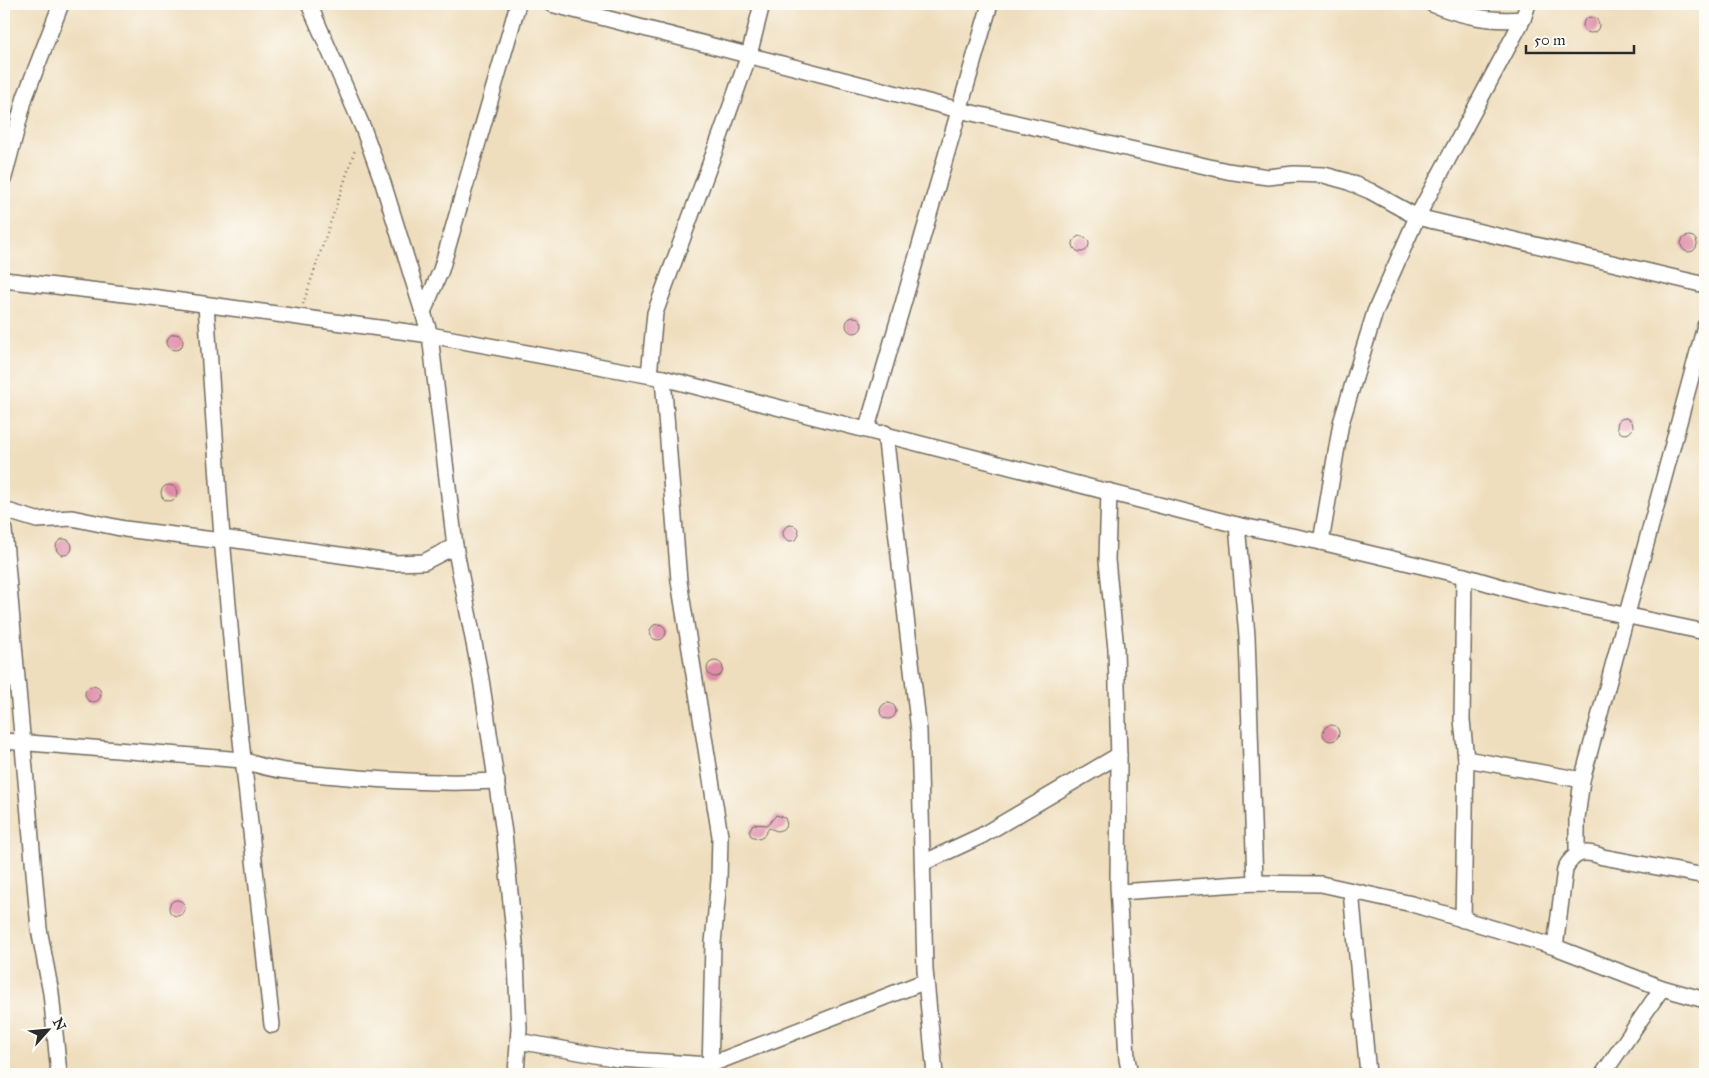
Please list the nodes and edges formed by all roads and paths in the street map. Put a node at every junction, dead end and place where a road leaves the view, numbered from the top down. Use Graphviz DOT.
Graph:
graph roads {
  1 [pos="61,4"];
  2 [pos="309,4"];
  3 [pos="518,4"];
  4 [pos="551,4"];
  5 [pos="762,4"];
  6 [pos="990,4"];
  7 [pos="1432,4"];
  8 [pos="1528,4"];
  9 [pos="1523,19"];
  10 [pos="749,55"];
  11 [pos="959,110"];
  12 [pos="362,128"];
  13 [pos="4,177"];
  14 [pos="1417,218"];
  15 [pos="4,280"];
  16 [pos="1705,286"];
  17 [pos="206,305"];
  18 [pos="423,312"];
  19 [pos="299,317"];
  20 [pos="1705,326"];
  21 [pos="430,335"];
  22 [pos="1700,368"];
  23 [pos="656,376"];
  24 [pos="867,428"];
  25 [pos="886,433"];
  26 [pos="1109,491"];
  27 [pos="4,510"];
  28 [pos="1236,525"];
  29 [pos="4,530"];
  30 [pos="222,540"];
  31 [pos="1321,542"];
  32 [pos="454,546"];
  33 [pos="1464,576"];
  34 [pos="1628,614"];
  35 [pos="1705,632"];
  36 [pos="4,741"];
  37 [pos="21,744"];
  38 [pos="1119,755"];
  39 [pos="1466,759"];
  40 [pos="243,760"];
  41 [pos="1582,780"];
  42 [pos="497,781"];
  43 [pos="1577,854"];
  44 [pos="923,863"];
  45 [pos="1705,876"];
  46 [pos="1255,883"];
  47 [pos="1351,890"];
  48 [pos="1119,892"];
  49 [pos="1463,920"];
  50 [pos="1555,947"];
  51 [pos="926,981"];
  52 [pos="1662,988"];
  53 [pos="1705,1000"];
  54 [pos="272,1025"];
  55 [pos="518,1041"];
  56 [pos="709,1070"];
  57 [pos="1126,1072"];
  58 [pos="59,1074"];
  59 [pos="516,1074"];
  60 [pos="935,1074"];
  61 [pos="1368,1074"];
  62 [pos="1603,1074"];
  1 -- 13 [label="street"];
  2 -- 12 [label="street"];
  3 -- 18 [label="street"];
  4 -- 10 [label="street"];
  5 -- 10 [label="street"];
  6 -- 11 [label="street"];
  7 -- 9 [label="street"];
  8 -- 9 [label="street"];
  9 -- 14 [label="street"];
  10 -- 11 [label="street"];
  10 -- 23 [label="street"];
  11 -- 14 [label="street"];
  11 -- 24 [label="street"];
  12 -- 18 [label="street"];
  12 -- 19 [label="path"];
  14 -- 16 [label="street"];
  14 -- 31 [label="street"];
  15 -- 17 [label="street"];
  17 -- 19 [label="street"];
  17 -- 30 [label="street"];
  18 -- 21 [label="street"];
  19 -- 21 [label="street"];
  20 -- 22 [label="street"];
  21 -- 23 [label="street"];
  21 -- 32 [label="street"];
  22 -- 34 [label="street"];
  23 -- 24 [label="street"];
  23 -- 56 [label="street"];
  24 -- 25 [label="street"];
  25 -- 26 [label="street"];
  25 -- 44 [label="street"];
  26 -- 28 [label="street"];
  26 -- 38 [label="street"];
  27 -- 30 [label="street"];
  28 -- 31 [label="street"];
  28 -- 46 [label="street"];
  29 -- 37 [label="street"];
  30 -- 32 [label="street"];
  30 -- 40 [label="street"];
  31 -- 33 [label="street"];
  32 -- 42 [label="street"];
  33 -- 34 [label="street"];
  33 -- 39 [label="street"];
  34 -- 35 [label="street"];
  34 -- 41 [label="street"];
  36 -- 37 [label="street"];
  37 -- 40 [label="street"];
  37 -- 58 [label="street"];
  38 -- 44 [label="street"];
  38 -- 48 [label="street"];
  39 -- 41 [label="street"];
  39 -- 49 [label="street"];
  40 -- 42 [label="street"];
  40 -- 54 [label="street"];
  41 -- 43 [label="street"];
  42 -- 55 [label="street"];
  43 -- 45 [label="street"];
  43 -- 50 [label="street"];
  44 -- 51 [label="street"];
  46 -- 47 [label="street"];
  46 -- 48 [label="street"];
  47 -- 49 [label="street"];
  47 -- 61 [label="street"];
  48 -- 57 [label="street"];
  49 -- 50 [label="street"];
  50 -- 52 [label="street"];
  51 -- 56 [label="street"];
  51 -- 60 [label="street"];
  52 -- 53 [label="street"];
  52 -- 62 [label="street"];
  55 -- 56 [label="street"];
  55 -- 59 [label="street"];
}
